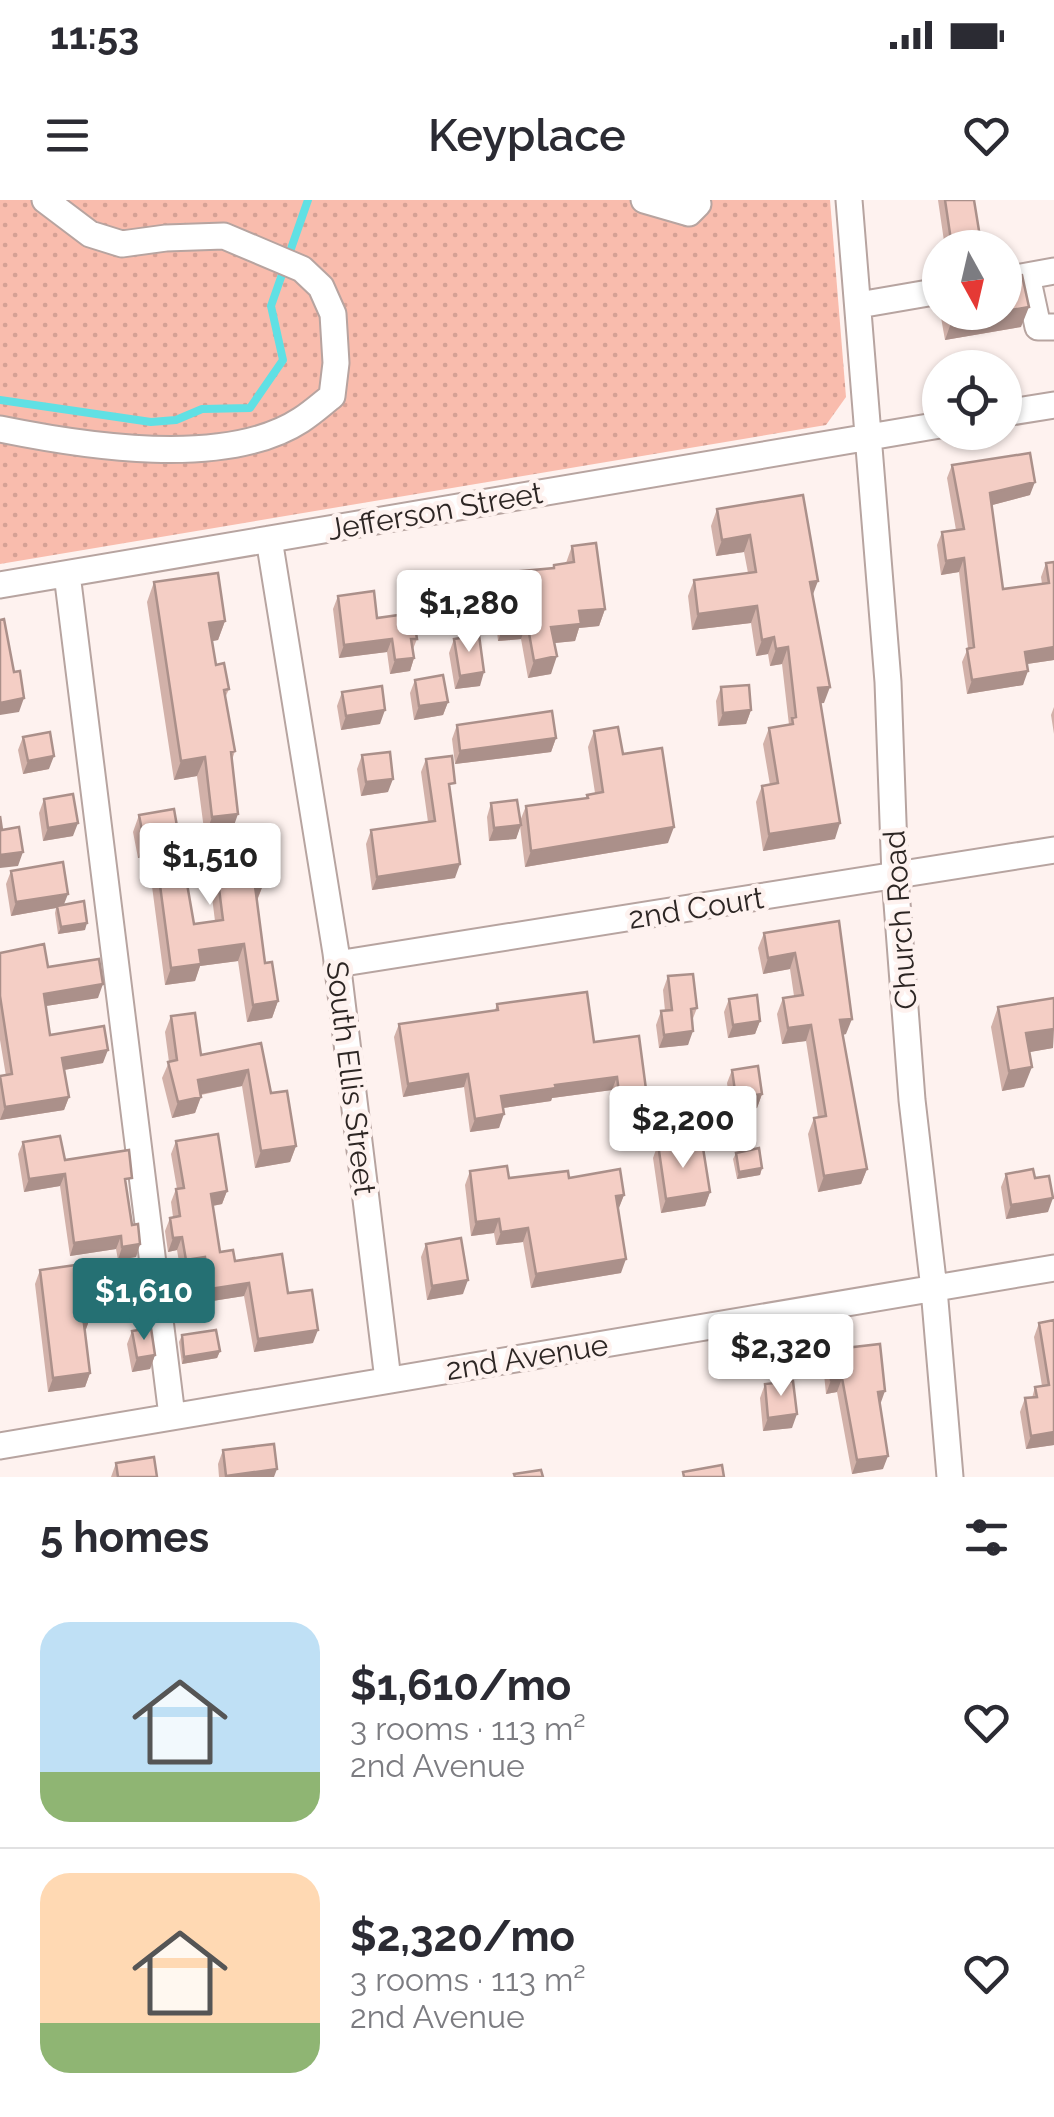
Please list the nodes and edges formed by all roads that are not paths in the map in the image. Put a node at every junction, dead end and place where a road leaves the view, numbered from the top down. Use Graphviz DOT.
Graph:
graph roads {
  1 [pos="45,200"];
  2 [pos="644,200"];
  3 [pos="694,200"];
  4 [pos="849,200"];
  5 [pos="1054,271"];
  6 [pos="1022,277"];
  7 [pos="1022,292"];
  8 [pos="922,294"];
  9 [pos="858,305"];
  10 [pos="1054,327"];
  11 [pos="1054,404"];
  12 [pos="1022,411"];
  13 [pos="0,428"];
  14 [pos="922,428"];
  15 [pos="870,437"];
  16 [pos="269,539"];
  17 [pos="68,574"];
  18 [pos="0,585"];
  19 [pos="1054,850"];
  20 [pos="895,877"];
  21 [pos="337,964"];
  22 [pos="1054,1268"];
  23 [pos="934,1289"];
  24 [pos="388,1380"];
  25 [pos="172,1416"];
  26 [pos="0,1446"];
  27 [pos="950,1477"];
  1 -- 13 [label="street"];
  2 -- 3 [label="street"];
  4 -- 9 [label="street, Church Road"];
  5 -- 6 [label="street"];
  7 -- 10 [label="street"];
  8 -- 9 [label="street"];
  9 -- 15 [label="street, Church Road"];
  11 -- 12 [label="street"];
  14 -- 15 [label="street, Jefferson Street"];
  15 -- 16 [label="street, Jefferson Street"];
  15 -- 20 [label="street, Church Road"];
  16 -- 17 [label="street, Jefferson Street"];
  16 -- 21 [label="street, South Ellis Street"];
  17 -- 18 [label="street, Jefferson Street"];
  17 -- 25 [label="street"];
  19 -- 20 [label="street, 2nd Court"];
  20 -- 21 [label="street, 2nd Court"];
  20 -- 23 [label="street, Church Road"];
  21 -- 24 [label="street, South Ellis Street"];
  22 -- 23 [label="street, 2nd Avenue"];
  23 -- 24 [label="street, 2nd Avenue"];
  23 -- 27 [label="street, Church Road"];
  24 -- 25 [label="street, 2nd Avenue"];
  25 -- 26 [label="street, 2nd Avenue"];
}
